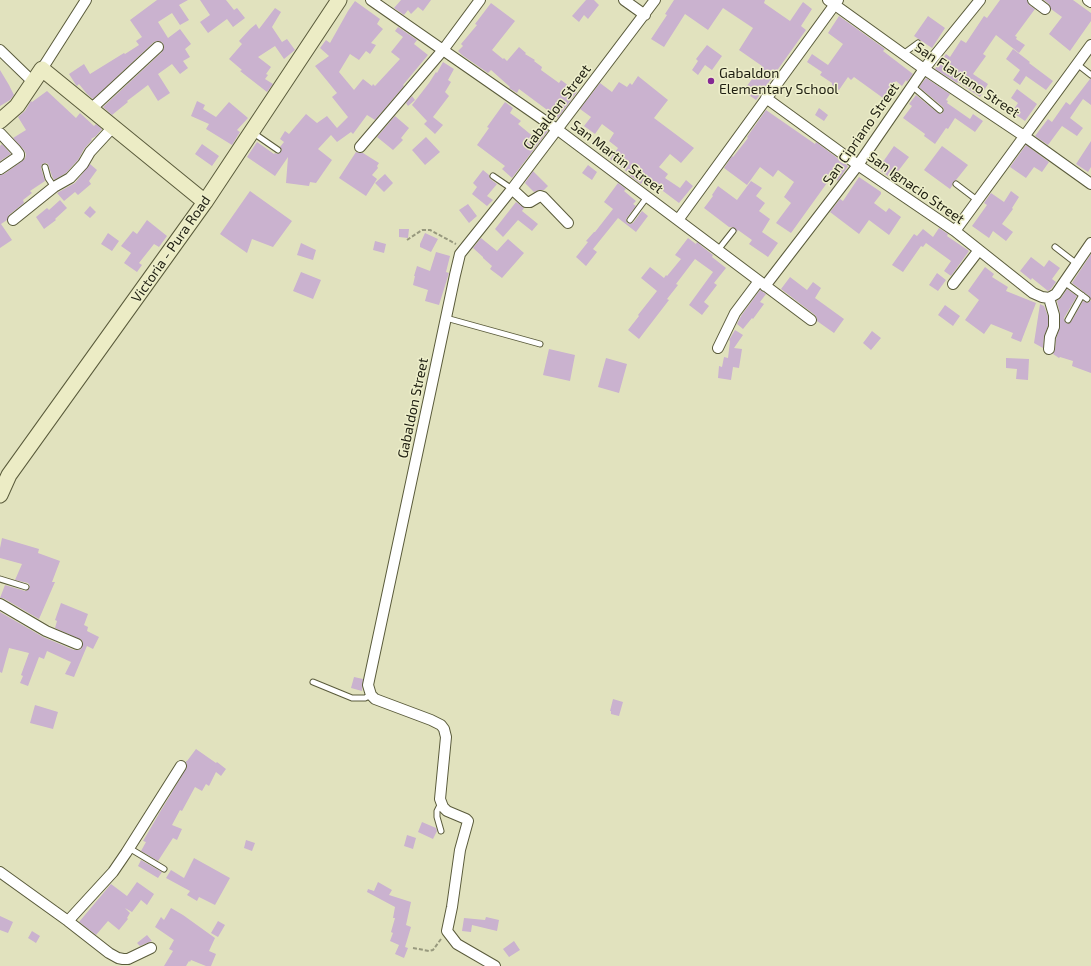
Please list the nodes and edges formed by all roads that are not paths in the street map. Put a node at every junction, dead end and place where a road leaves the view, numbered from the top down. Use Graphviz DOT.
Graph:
graph roads {
  1 [pos="86,0"];
  2 [pos="338,0"];
  3 [pos="371,0"];
  4 [pos="480,0"];
  5 [pos="624,0"];
  6 [pos="655,0"];
  7 [pos="980,0"];
  8 [pos="1033,0"];
  9 [pos="1088,0"];
  10 [pos="833,2"];
  11 [pos="1091,2"];
  12 [pos="1045,9"];
  13 [pos="645,15"];
  14 [pos="918,43"];
  15 [pos="1091,45"];
  16 [pos="158,47"];
  17 [pos="0,50"];
  18 [pos="443,50"];
  19 [pos="903,54"];
  20 [pos="1077,64"];
  21 [pos="42,69"];
  22 [pos="924,69"];
  23 [pos="1091,74"];
  24 [pos="33,82"];
  25 [pos="912,86"];
  26 [pos="766,98"];
  27 [pos="90,109"];
  28 [pos="940,110"];
  29 [pos="0,121"];
  30 [pos="113,127"];
  31 [pos="558,130"];
  32 [pos="251,132"];
  33 [pos="0,133"];
  34 [pos="1024,136"];
  35 [pos="360,147"];
  36 [pos="278,150"];
  37 [pos="858,165"];
  38 [pos="45,167"];
  39 [pos="0,169"];
  40 [pos="493,176"];
  41 [pos="956,184"];
  42 [pos="1091,184"];
  43 [pos="54,187"];
  44 [pos="512,189"];
  45 [pos="647,197"];
  46 [pos="977,200"];
  47 [pos="205,202"];
  48 [pos="13,220"];
  49 [pos="630,220"];
  50 [pos="678,220"];
  51 [pos="568,224"];
  52 [pos="733,231"];
  53 [pos="955,231"];
  54 [pos="1091,243"];
  55 [pos="1055,247"];
  56 [pos="718,250"];
  57 [pos="979,250"];
  58 [pos="1077,264"];
  59 [pos="1064,282"];
  60 [pos="762,284"];
  61 [pos="953,284"];
  62 [pos="1082,295"];
  63 [pos="1049,298"];
  64 [pos="1087,299"];
  65 [pos="446,318"];
  66 [pos="811,320"];
  67 [pos="1068,320"];
  68 [pos="540,344"];
  69 [pos="718,348"];
  70 [pos="1049,348"];
  71 [pos="0,495"];
  72 [pos="0,579"];
  73 [pos="26,588"];
  74 [pos="0,604"];
  75 [pos="77,644"];
  76 [pos="313,682"];
  77 [pos="371,695"];
  78 [pos="181,766"];
  79 [pos="441,802"];
  80 [pos="441,831"];
  81 [pos="129,848"];
  82 [pos="164,869"];
  83 [pos="0,872"];
  84 [pos="68,921"];
  85 [pos="151,948"];
  86 [pos="495,966"];
  1 -- 21 [label="street"];
  2 -- 32 [label="main road, Victoria - Pura Road"];
  3 -- 18 [label="street, San Martin Street"];
  4 -- 18 [label="street"];
  5 -- 13 [label="street"];
  6 -- 13 [label="street, Gabaldon Street"];
  7 -- 22 [label="street, San Cipriano Street"];
  8 -- 12 [label="street"];
  9 -- 11 [label="street"];
  10 -- 19 [label="street, San Flaviano Street"];
  10 -- 26 [label="street"];
  13 -- 31 [label="street, Gabaldon Street"];
  14 -- 19 [label="lane"];
  15 -- 20 [label="street"];
  16 -- 27 [label="street"];
  17 -- 24 [label="street"];
  18 -- 31 [label="street, San Martin Street"];
  18 -- 35 [label="street"];
  19 -- 22 [label="street, San Flaviano Street"];
  20 -- 23 [label="lane"];
  20 -- 34 [label="street"];
  21 -- 24 [label="main road"];
  21 -- 27 [label="main road"];
  22 -- 25 [label="street, San Cipriano Street"];
  22 -- 34 [label="street, San Flaviano Street"];
  24 -- 29 [label="main road"];
  25 -- 28 [label="lane"];
  25 -- 37 [label="street, San Cipriano Street"];
  26 -- 37 [label="street, San Ignacio Street"];
  26 -- 50 [label="street"];
  27 -- 30 [label="main road"];
  30 -- 43 [label="street"];
  30 -- 47 [label="main road"];
  31 -- 44 [label="street, Gabaldon Street"];
  31 -- 45 [label="street, San Martin Street"];
  32 -- 36 [label="lane"];
  32 -- 47 [label="main road, Victoria - Pura Road"];
  33 -- 39 [label="street"];
  34 -- 42 [label="street, San Flaviano Street"];
  34 -- 46 [label="street"];
  37 -- 53 [label="street, San Ignacio Street"];
  37 -- 60 [label="street, San Cipriano Street"];
  38 -- 43 [label="lane"];
  40 -- 44 [label="lane"];
  41 -- 46 [label="lane"];
  43 -- 48 [label="street"];
  44 -- 51 [label="street"];
  44 -- 65 [label="street, Gabaldon Street"];
  45 -- 49 [label="lane"];
  45 -- 50 [label="street, San Martin Street"];
  46 -- 53 [label="street"];
  47 -- 71 [label="main road, Victoria - Pura Road"];
  50 -- 56 [label="street, San Martin Street"];
  52 -- 56 [label="lane"];
  53 -- 57 [label="street, San Ignacio Street"];
  54 -- 58 [label="street"];
  55 -- 58 [label="lane"];
  56 -- 60 [label="street, San Martin Street"];
  57 -- 61 [label="street"];
  57 -- 63 [label="street, San Ignacio Street"];
  58 -- 59 [label="street"];
  59 -- 62 [label="lane"];
  59 -- 63 [label="street"];
  60 -- 66 [label="street, San Martin Street"];
  60 -- 69 [label="street, San Cipriano Street"];
  62 -- 64 [label="lane"];
  62 -- 67 [label="lane"];
  63 -- 70 [label="street"];
  65 -- 68 [label="lane"];
  65 -- 77 [label="street, Gabaldon Street"];
  72 -- 73 [label="lane"];
  74 -- 75 [label="street"];
  76 -- 77 [label="lane"];
  77 -- 79 [label="street"];
  78 -- 81 [label="street"];
  79 -- 80 [label="lane"];
  79 -- 86 [label="street"];
  81 -- 82 [label="lane"];
  81 -- 84 [label="street"];
  83 -- 84 [label="street"];
  84 -- 85 [label="street"];
}
